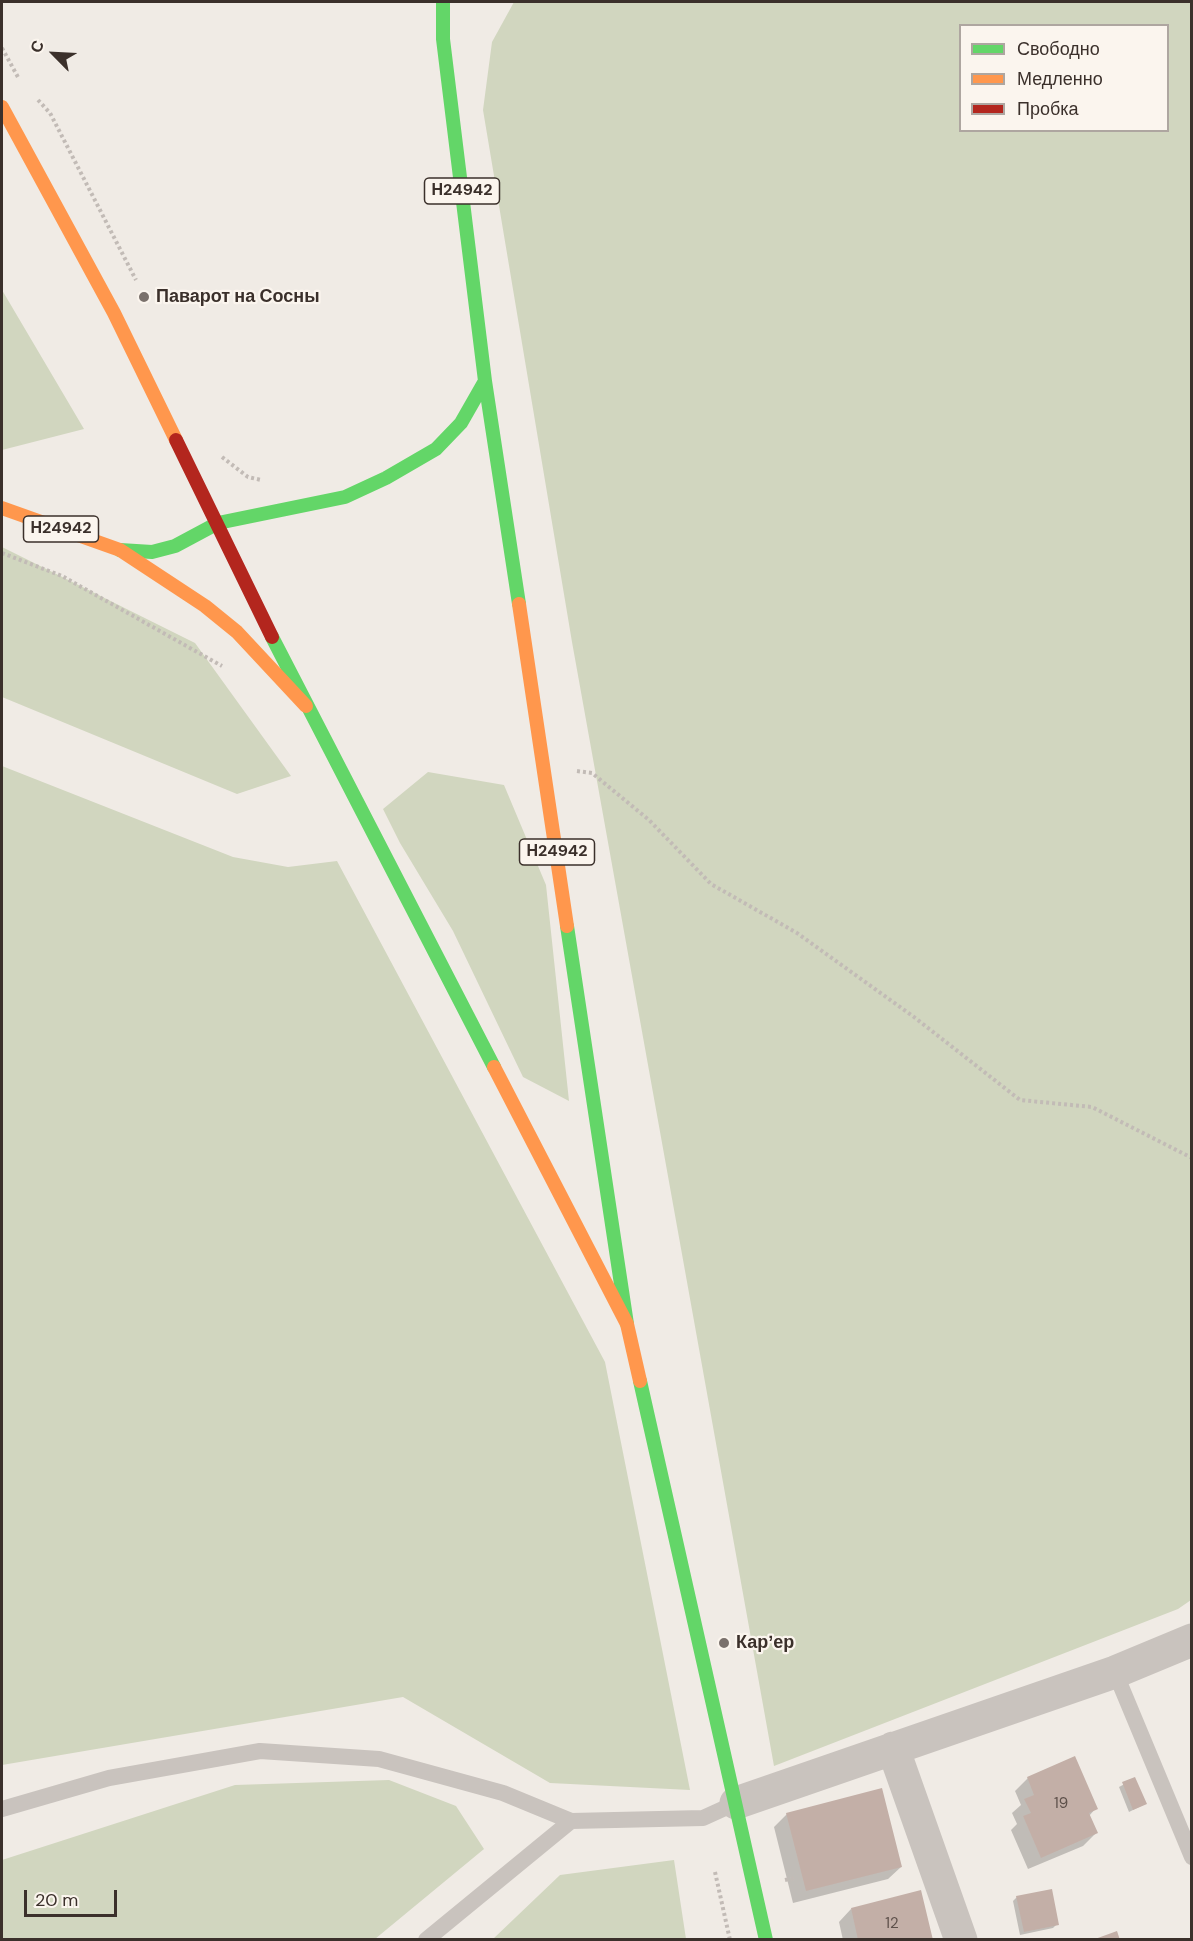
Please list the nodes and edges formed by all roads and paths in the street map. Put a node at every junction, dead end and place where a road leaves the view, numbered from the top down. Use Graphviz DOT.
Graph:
graph roads {
  1 [pos="443,2"];
  2 [pos="2,48"];
  3 [pos="21,82"];
  4 [pos="35,98"];
  5 [pos="2,107"];
  6 [pos="134,276"];
  7 [pos="485,381"];
  8 [pos="218,454"];
  9 [pos="2,508"];
  10 [pos="298,508"];
  11 [pos="218,523"];
  12 [pos="120,550"];
  13 [pos="2,553"];
  14 [pos="225,667"];
  15 [pos="306,706"];
  16 [pos="544,767"];
  17 [pos="1191,1158"];
  18 [pos="627,1324"];
  19 [pos="1191,1640"];
  20 [pos="1115,1672"];
  21 [pos="893,1748"];
  22 [pos="736,1803"];
  23 [pos="2,1809"];
  24 [pos="703,1818"];
  25 [pos="572,1821"];
  26 [pos="1191,1857"];
  27 [pos="426,1940"];
  28 [pos="730,1940"];
  29 [pos="766,1940"];
  30 [pos="961,1940"];
  1 -- 7 [label="main road, Н24942"];
  2 -- 3 [label="path"];
  4 -- 6 [label="path"];
  5 -- 11 [label="main road"];
  7 -- 10 [label="main road, Н24942"];
  7 -- 16 [label="main road, Н24942"];
  8 -- 10 [label="path"];
  9 -- 12 [label="main road, Н24942"];
  10 -- 11 [label="main road, Н24942"];
  11 -- 12 [label="main road, Н24942"];
  11 -- 15 [label="main road, Н24942"];
  12 -- 15 [label="main road, Н24942"];
  13 -- 14 [label="path"];
  15 -- 18 [label="main road, Н24942"];
  16 -- 17 [label="path"];
  16 -- 18 [label="main road, Н24942"];
  18 -- 22 [label="main road, Н24942"];
  19 -- 20 [label="street"];
  20 -- 21 [label="street"];
  20 -- 26 [label="lane"];
  21 -- 22 [label="street"];
  21 -- 30 [label="street"];
  22 -- 24 [label="lane"];
  22 -- 29 [label="main road, Н24942"];
  23 -- 25 [label="lane"];
  24 -- 25 [label="lane"];
  24 -- 28 [label="path"];
  25 -- 27 [label="lane"];
}
